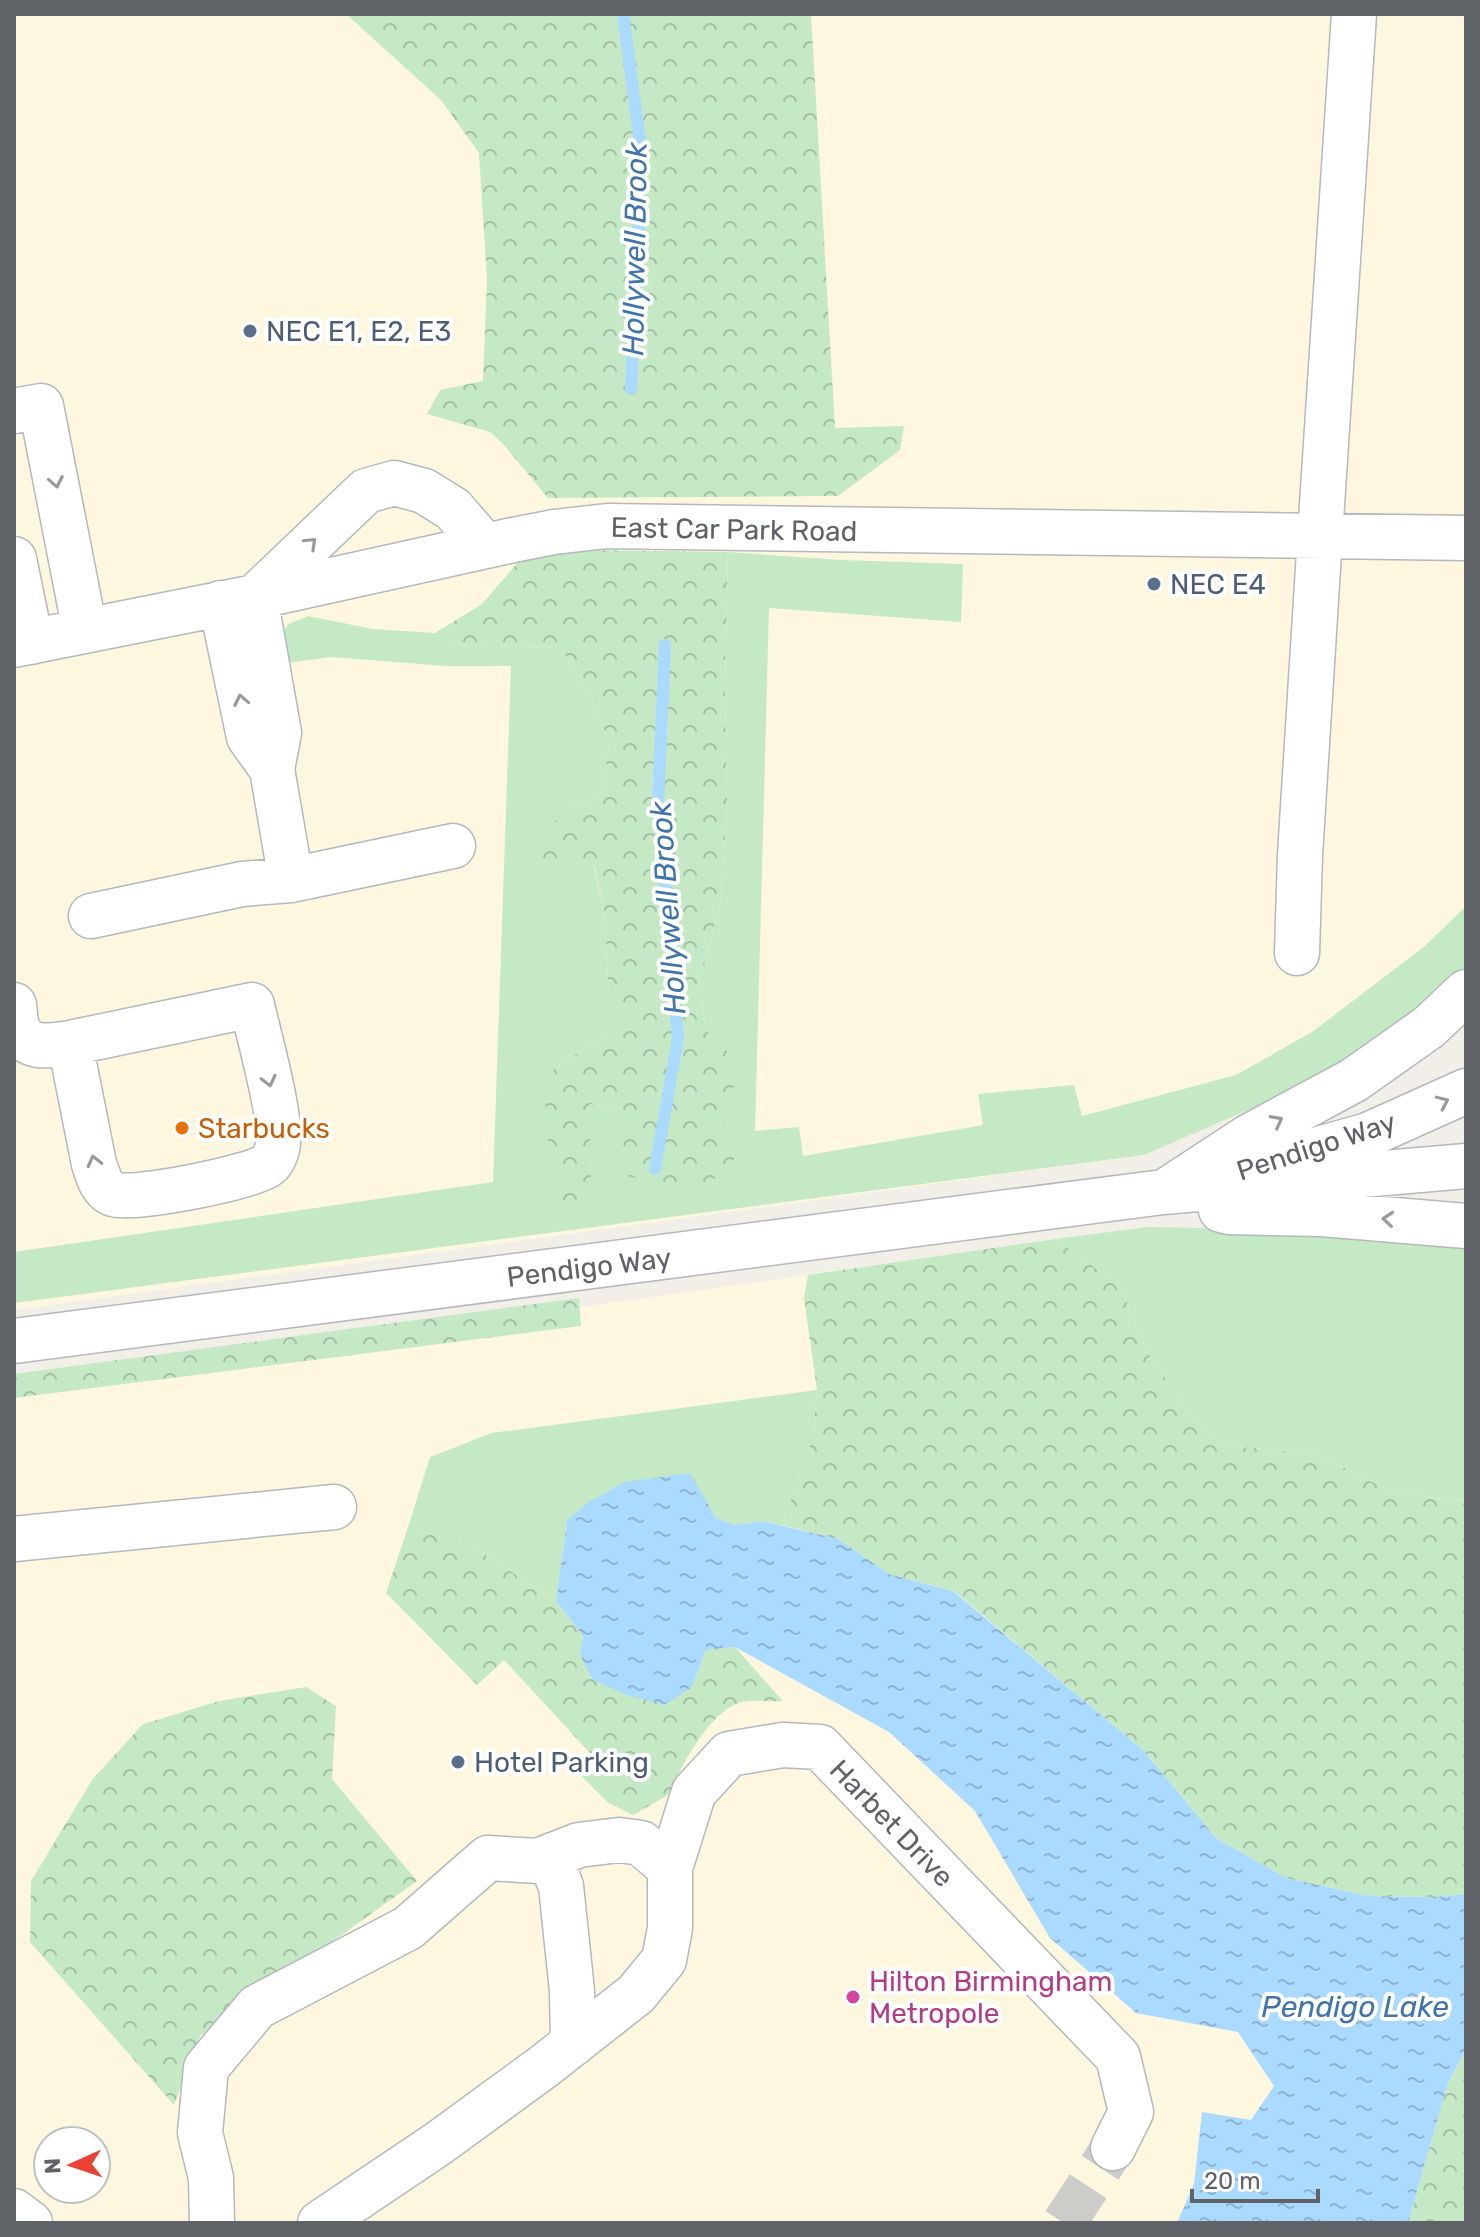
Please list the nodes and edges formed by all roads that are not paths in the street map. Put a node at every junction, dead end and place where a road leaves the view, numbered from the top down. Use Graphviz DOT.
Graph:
graph roads {
  1 [pos="1354,14"];
  2 [pos="27,408"];
  3 [pos="1320,536"];
  4 [pos="1466,538"];
  5 [pos="485,546"];
  6 [pos="14,559"];
  7 [pos="238,600"];
  8 [pos="85,631"];
  9 [pos="22,644"];
  10 [pos="453,846"];
  11 [pos="291,880"];
  12 [pos="91,916"];
  13 [pos="1297,953"];
  14 [pos="1466,992"];
  15 [pos="14,1005"];
  16 [pos="70,1043"];
  17 [pos="1466,1091"];
  18 [pos="1466,1166"];
  19 [pos="1163,1192"];
  20 [pos="1466,1226"];
  21 [pos="14,1341"];
  22 [pos="334,1507"];
  23 [pos="14,1539"];
  24 [pos="549,1857"];
  25 [pos="670,1868"];
  26 [pos="573,2044"];
  27 [pos="1113,2148"];
  28 [pos="14,2211"];
  29 [pos="30,2223"];
  30 [pos="212,2223"];
  31 [pos="320,2223"];
  1 -- 3 [label="street"];
  2 -- 8 [label="street, one-way"];
  3 -- 4 [label="street, East Car Park Road"];
  3 -- 5 [label="street, East Car Park Road"];
  3 -- 13 [label="street"];
  5 -- 7 [label="street, East Car Park Road"];
  7 -- 5 [label="street, one-way"];
  6 -- 9 [label="street"];
  7 -- 8 [label="street, East Car Park Road"];
  7 -- 11 [label="street"];
  8 -- 9 [label="street, East Car Park Road"];
  10 -- 11 [label="street"];
  11 -- 12 [label="street"];
  19 -- 14 [label="street, one-way"];
  15 -- 16 [label="street"];
  16 -- 16 [label="street, one-way"];
  19 -- 17 [label="street, Pendigo Way, one-way"];
  18 -- 19 [label="street, Pendigo Way"];
  20 -- 19 [label="street, one-way"];
  19 -- 21 [label="street, Pendigo Way"];
  22 -- 23 [label="street"];
  24 -- 25 [label="street"];
  24 -- 26 [label="street"];
  24 -- 30 [label="street"];
  25 -- 26 [label="street, Harbet Drive"];
  25 -- 27 [label="street, Harbet Drive"];
  26 -- 31 [label="street, Harbet Drive"];
  28 -- 29 [label="street"];
}
